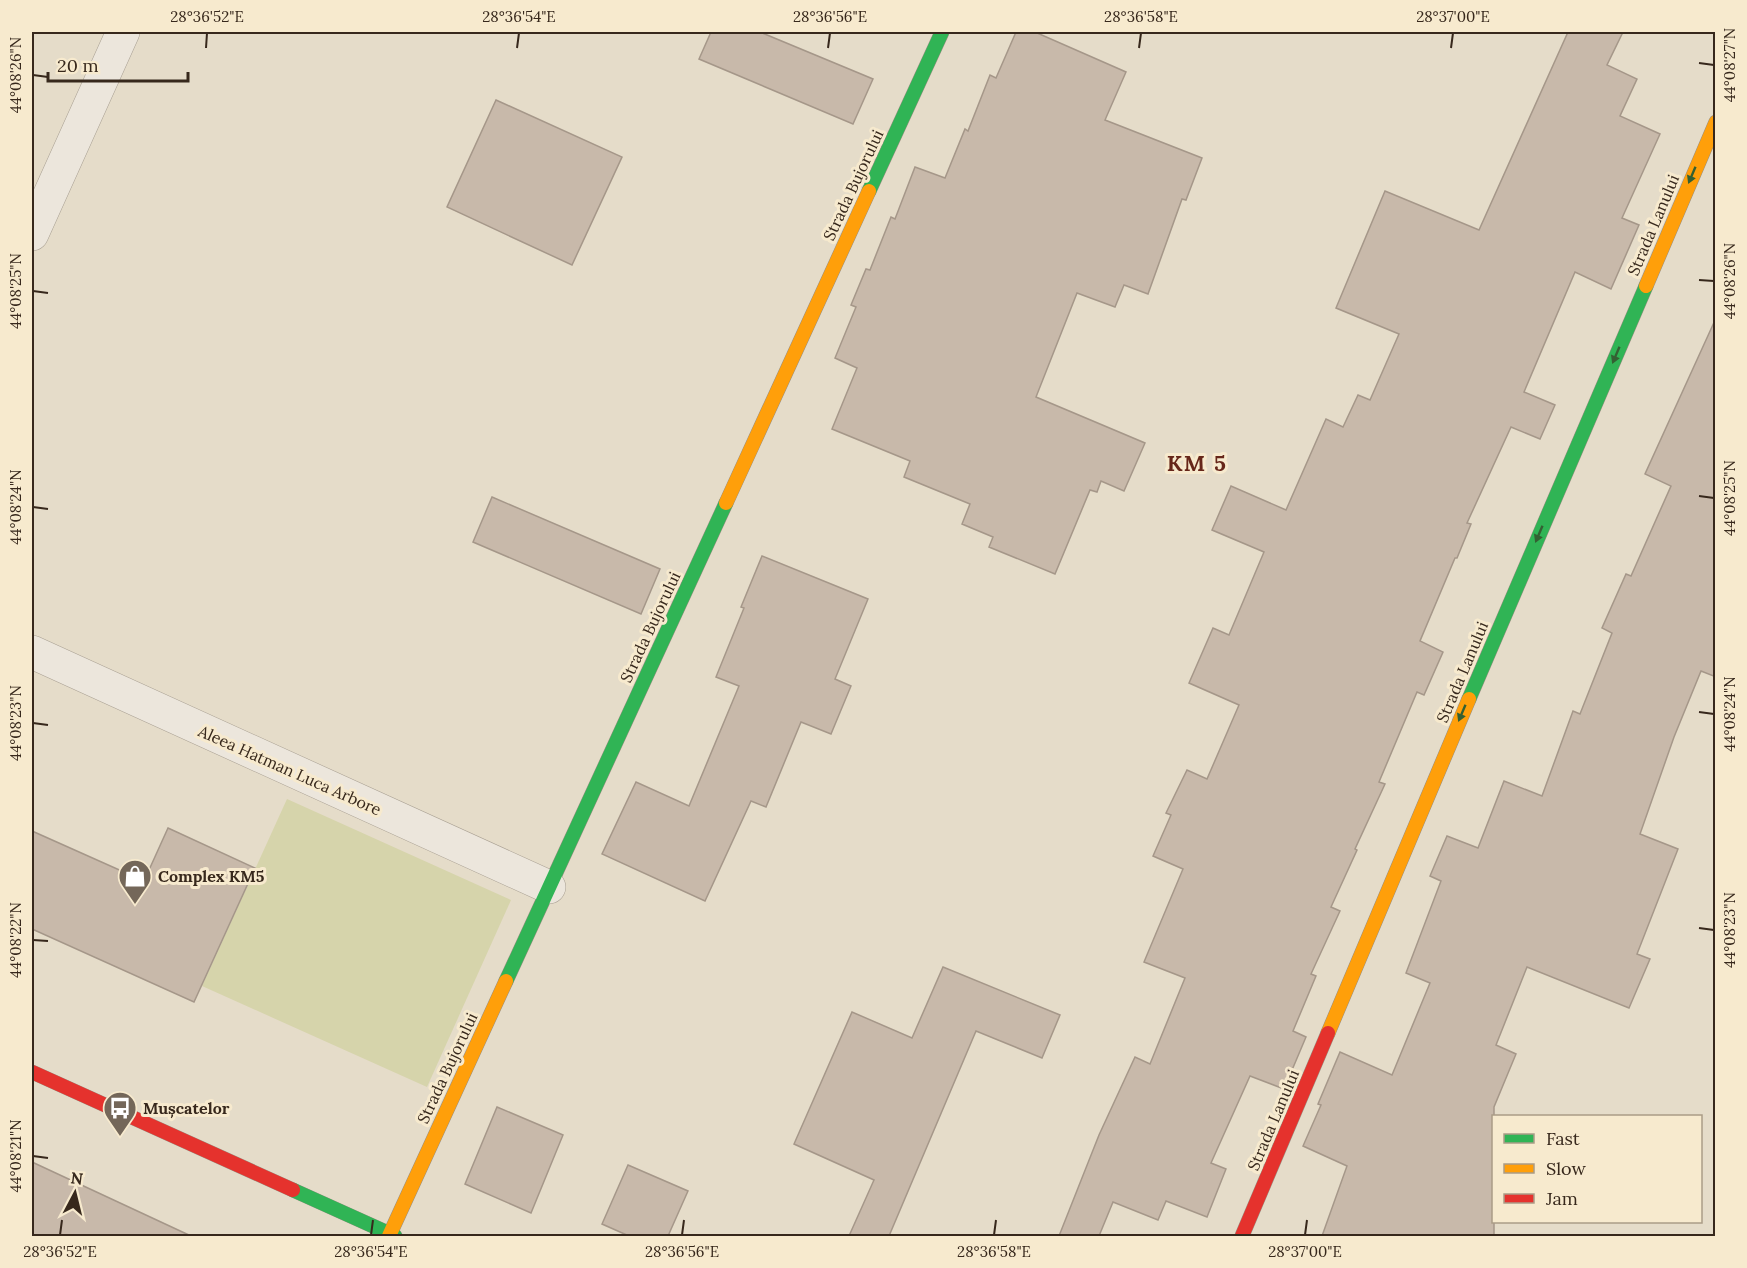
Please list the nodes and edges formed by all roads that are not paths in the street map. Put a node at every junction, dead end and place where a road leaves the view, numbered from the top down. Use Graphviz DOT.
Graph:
graph roads {
  1 [pos="123,32"];
  2 [pos="942,32"];
  3 [pos="1716,122"];
  4 [pos="32,234"];
  5 [pos="32,652"];
  6 [pos="549,887"];
  7 [pos="32,1072"];
  8 [pos="391,1236"];
  9 [pos="1242,1236"];
  1 -- 4 [label="street"];
  2 -- 6 [label="street, Strada Bujorului"];
  3 -- 9 [label="street, Strada Lanului, one-way"];
  5 -- 6 [label="street, Aleea Hatman Luca Arbore"];
  6 -- 8 [label="street, Strada Bujorului"];
  7 -- 8 [label="street"];
}
